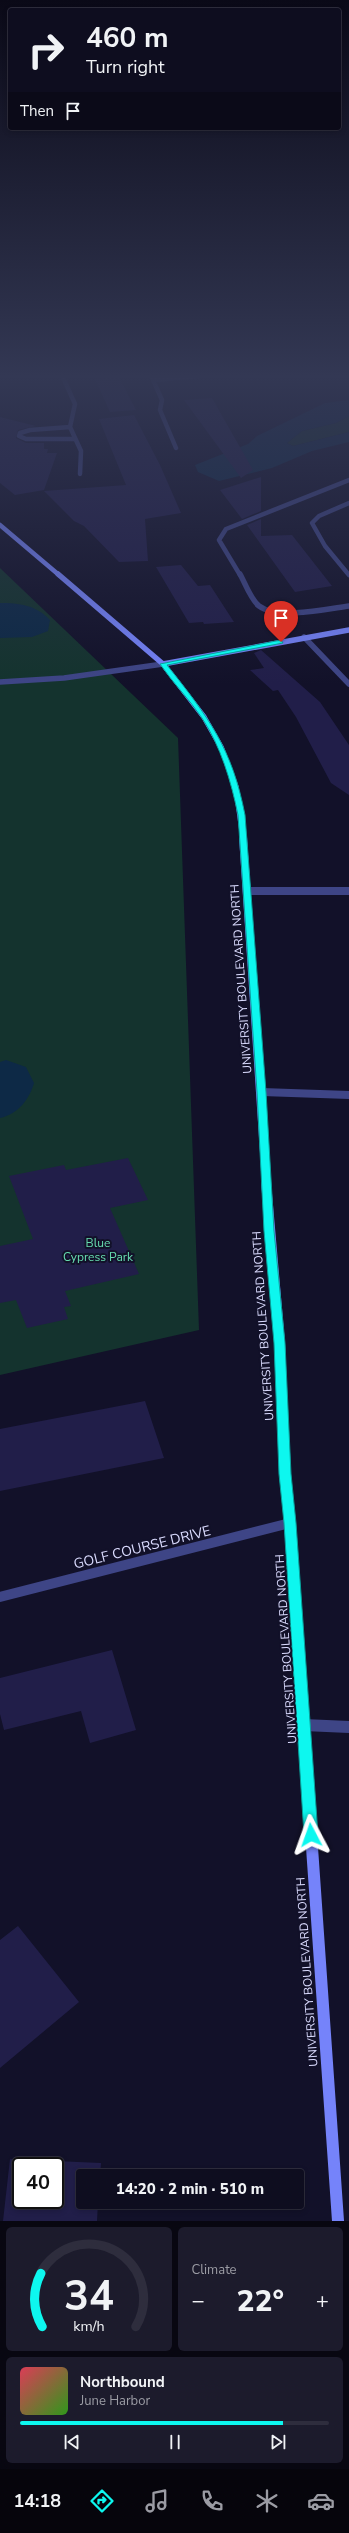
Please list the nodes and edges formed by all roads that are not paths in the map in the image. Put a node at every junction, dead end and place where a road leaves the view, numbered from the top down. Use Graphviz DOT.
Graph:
graph roads {
  1 [pos="349,480"];
  2 [pos="349,502"];
  3 [pos="0,525"];
  4 [pos="349,575"];
  5 [pos="349,606"];
  6 [pos="349,630"];
  7 [pos="304,638"];
  8 [pos="163,664"];
  9 [pos="0,682"];
  10 [pos="349,684"];
  11 [pos="248,890"];
  12 [pos="349,891"];
  13 [pos="262,1092"];
  14 [pos="349,1094"];
  15 [pos="290,1523"];
  16 [pos="0,1597"];
  17 [pos="304,1725"];
  18 [pos="349,1727"];
  19 [pos="338,2221"];
  1 -- 5 [label="street"];
  2 -- 4 [label="street"];
  3 -- 8 [label="street, UNIVERSITY BOULEVARD NORTH"];
  6 -- 7 [label="street"];
  7 -- 8 [label="street"];
  7 -- 10 [label="street"];
  8 -- 9 [label="street"];
  8 -- 11 [label="street, UNIVERSITY BOULEVARD NORTH"];
  11 -- 12 [label="street"];
  11 -- 13 [label="street, UNIVERSITY BOULEVARD NORTH"];
  13 -- 14 [label="street"];
  13 -- 15 [label="street, UNIVERSITY BOULEVARD NORTH"];
  15 -- 16 [label="street, GOLF COURSE DRIVE"];
  15 -- 17 [label="street, UNIVERSITY BOULEVARD NORTH"];
  17 -- 18 [label="street"];
  17 -- 19 [label="street, UNIVERSITY BOULEVARD NORTH"];
}
